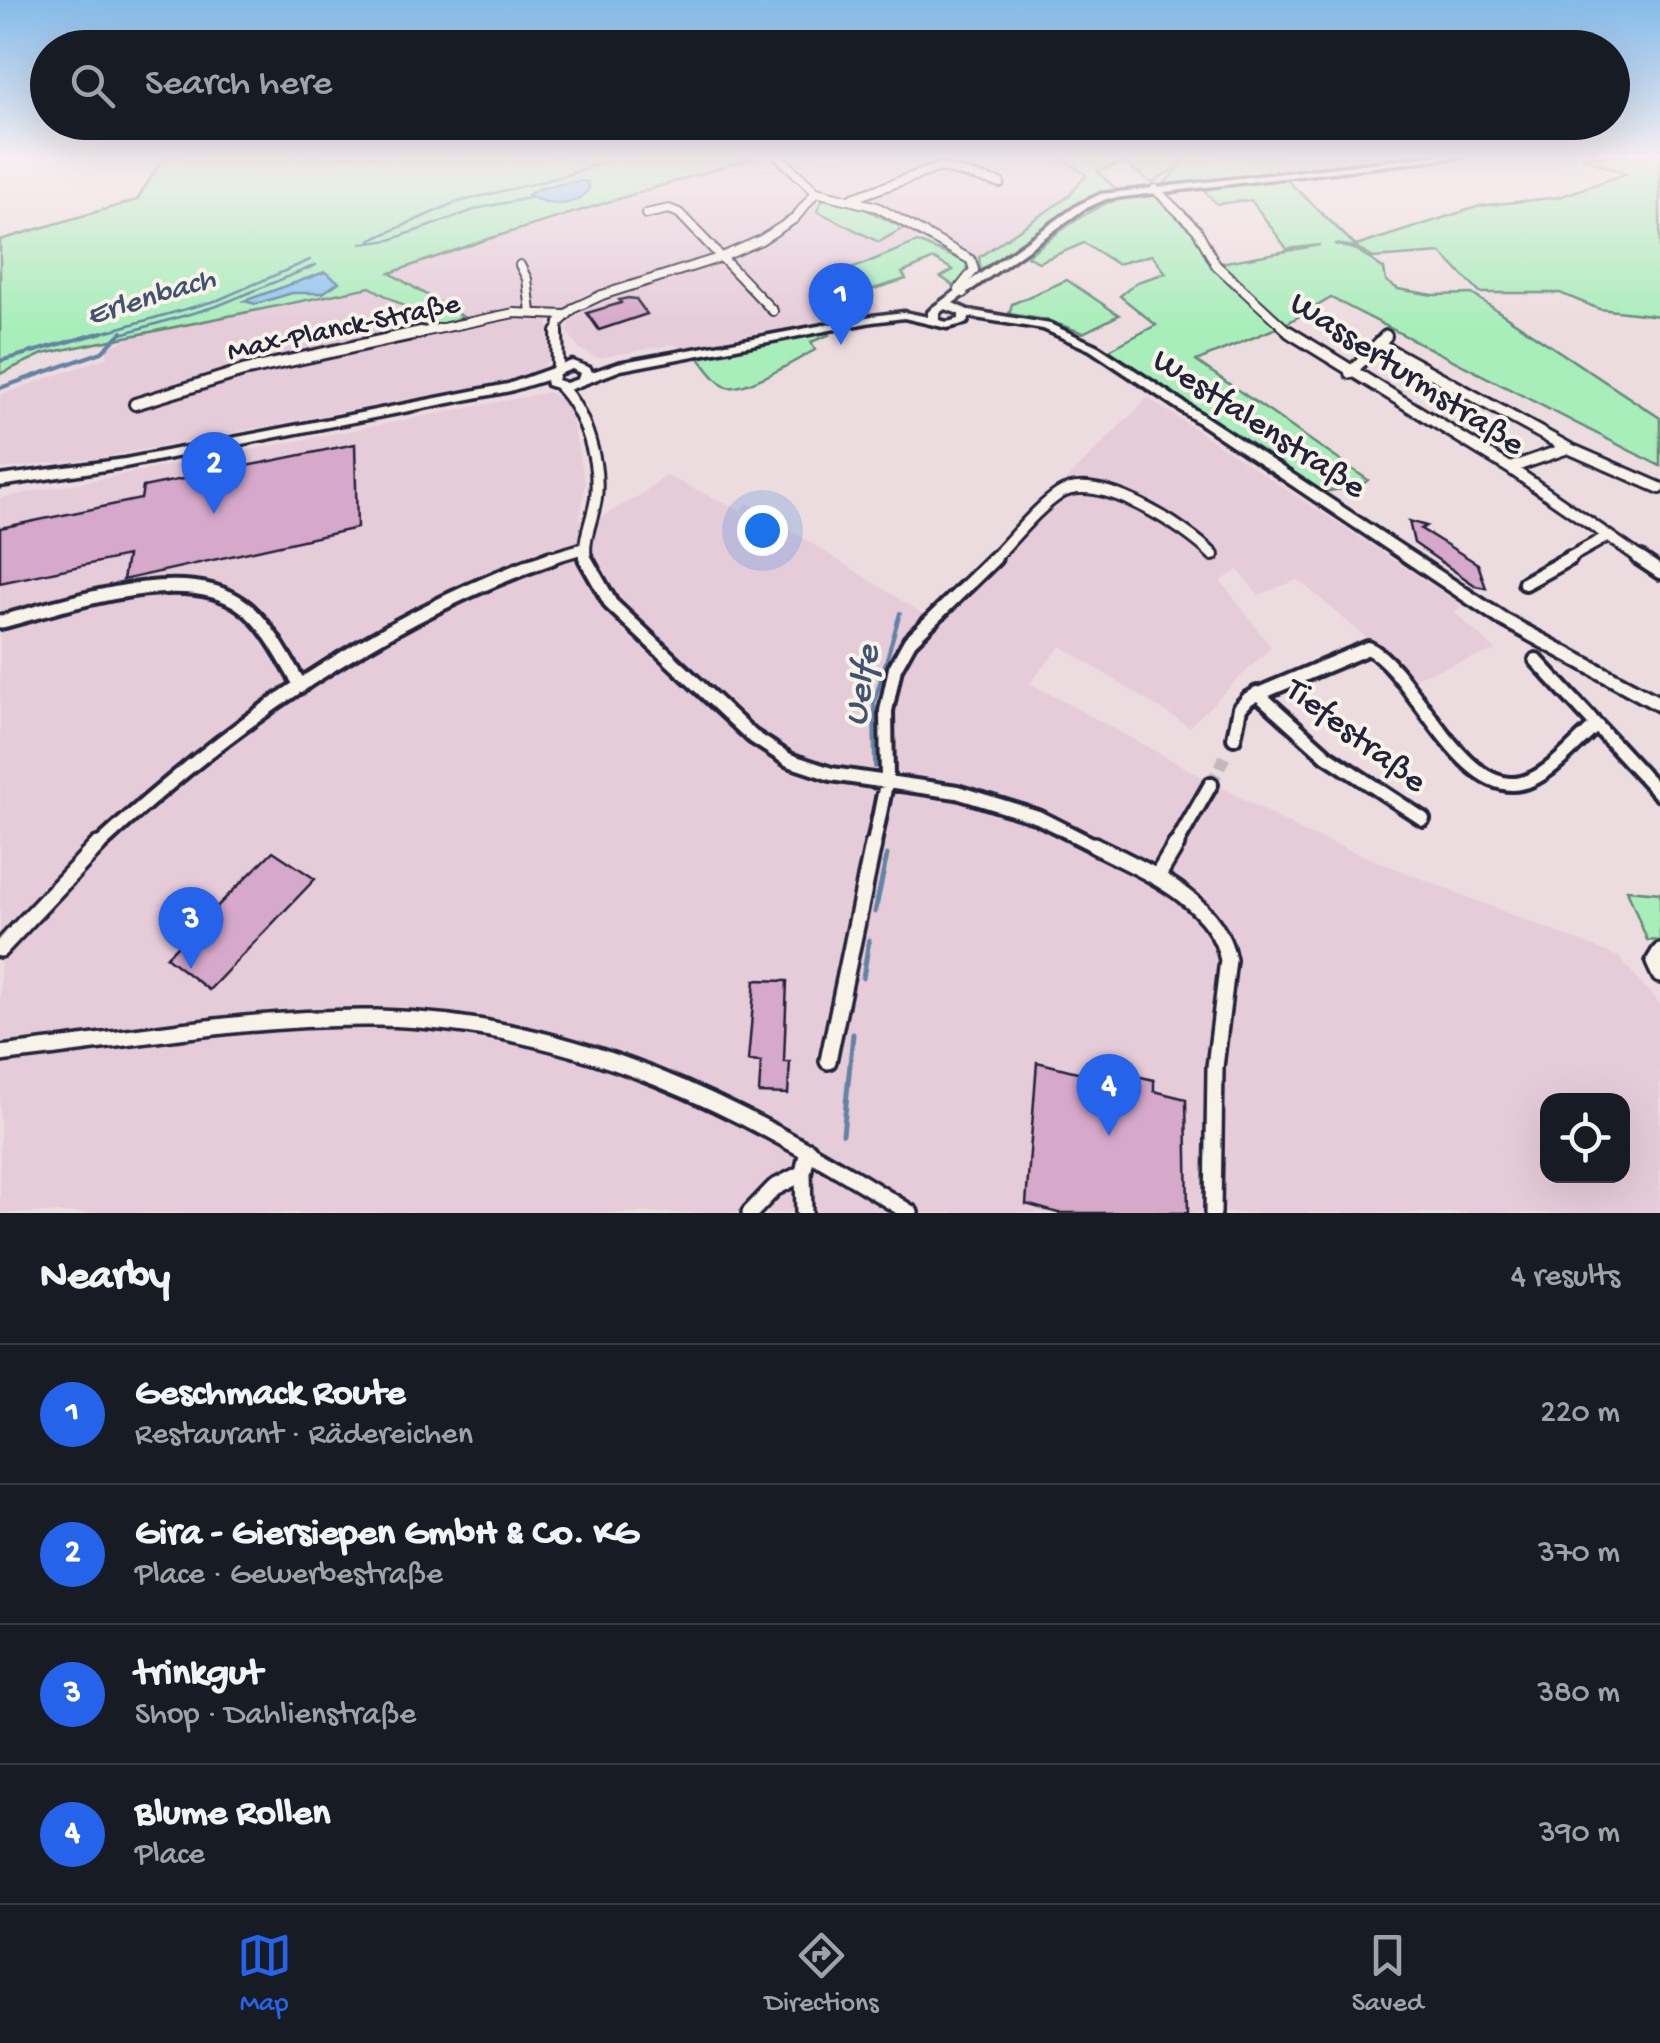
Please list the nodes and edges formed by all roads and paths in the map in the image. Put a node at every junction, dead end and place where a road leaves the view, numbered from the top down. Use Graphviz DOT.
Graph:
graph roads {
  1 [pos="660,213"];
  2 [pos="678,213"];
  3 [pos="799,213"];
  4 [pos="886,213"];
  5 [pos="1077,213"];
  6 [pos="1179,213"];
  7 [pos="646,214"];
  8 [pos="722,258"];
  9 [pos="520,265"];
  10 [pos="962,306"];
  11 [pos="531,312"];
  12 [pos="773,312"];
  13 [pos="937,312"];
  14 [pos="565,315"];
  15 [pos="560,348"];
  16 [pos="1350,373"];
  17 [pos="581,374"];
  18 [pos="556,378"];
  19 [pos="134,404"];
  20 [pos="577,406"];
  21 [pos="1568,448"];
  22 [pos="1510,468"];
  23 [pos="0,481"];
  24 [pos="1660,488"];
  25 [pos="1608,536"];
  26 [pos="584,548"];
  27 [pos="1213,555"];
  28 [pos="1660,572"];
  29 [pos="1525,583"];
  30 [pos="1483,604"];
  31 [pos="0,622"];
  32 [pos="1536,660"];
  33 [pos="301,686"];
  34 [pos="1257,694"];
  35 [pos="1660,698"];
  36 [pos="1660,706"];
  37 [pos="1596,726"];
  38 [pos="1234,738"];
  39 [pos="886,779"];
  40 [pos="1210,784"];
  41 [pos="1660,794"];
  42 [pos="1422,819"];
  43 [pos="1157,877"];
  44 [pos="0,949"];
  45 [pos="1660,952"];
  46 [pos="1660,975"];
  47 [pos="0,1054"];
  48 [pos="828,1061"];
  49 [pos="808,1150"];
  50 [pos="803,1174"];
  51 [pos="750,1213"];
  52 [pos="804,1213"];
  53 [pos="910,1213"];
  54 [pos="1212,1213"];
  1 -- 7 [label="street"];
  2 -- 8 [label="street"];
  3 -- 8 [label="street"];
  4 -- 10 [label="street"];
  5 -- 10 [label="main road"];
  6 -- 16 [label="street, Wasserturmstraße"];
  8 -- 12 [label="street"];
  8 -- 14 [label="street"];
  9 -- 11 [label="street"];
  10 -- 13 [label="main road"];
  10 -- 13 [label="main road"];
  10 -- 30 [label="main road, Westfalenstraße"];
  11 -- 14 [label="street, Max-Planck-Straße"];
  11 -- 19 [label="street, Max-Planck-Straße"];
  13 -- 17 [label="main road"];
  14 -- 15 [label="street"];
  15 -- 17 [label="street"];
  15 -- 18 [label="street"];
  16 -- 21 [label="street"];
  16 -- 22 [label="street, Wasserturmstraße"];
  17 -- 18 [label="main road"];
  17 -- 18 [label="main road"];
  17 -- 20 [label="street"];
  18 -- 20 [label="street"];
  18 -- 23 [label="main road"];
  20 -- 26 [label="street"];
  21 -- 22 [label="street"];
  21 -- 24 [label="street"];
  22 -- 25 [label="street, Wasserturmstraße"];
  25 -- 28 [label="street, Wasserturmstraße"];
  25 -- 29 [label="street"];
  26 -- 33 [label="street"];
  26 -- 39 [label="street"];
  27 -- 39 [label="street"];
  30 -- 35 [label="main road, Westfalenstraße"];
  30 -- 36 [label="main road, Westfalenstraße"];
  31 -- 33 [label="street"];
  32 -- 37 [label="street"];
  33 -- 44 [label="street"];
  34 -- 37 [label="street, Tiefestraße"];
  34 -- 38 [label="street, Tiefestraße"];
  34 -- 42 [label="street, Tiefestraße"];
  37 -- 41 [label="street"];
  39 -- 43 [label="street"];
  39 -- 48 [label="street"];
  40 -- 43 [label="street"];
  43 -- 54 [label="street"];
  45 -- 46 [label="street"];
  47 -- 49 [label="street"];
  49 -- 50 [label="street"];
  49 -- 53 [label="street"];
  50 -- 51 [label="street"];
  50 -- 52 [label="street"];
}
